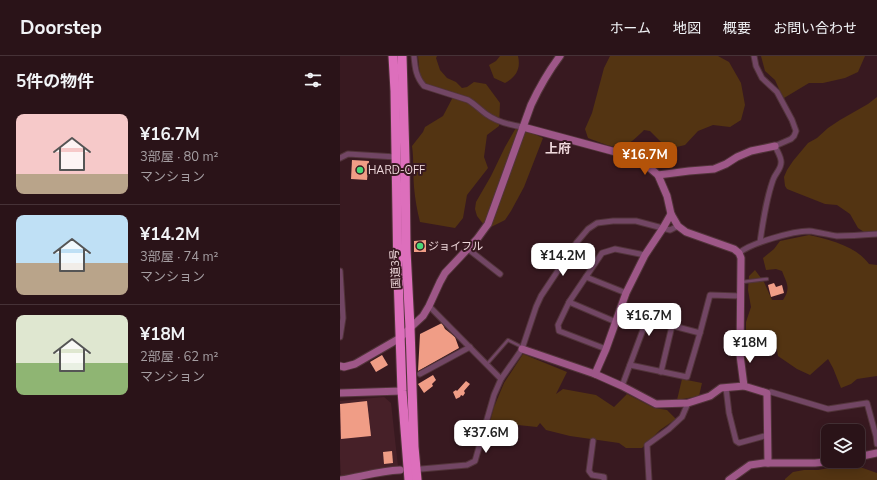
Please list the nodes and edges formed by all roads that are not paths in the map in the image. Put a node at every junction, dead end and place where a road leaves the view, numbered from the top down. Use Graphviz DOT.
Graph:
graph roads {
  1 [pos="393,56"];
  2 [pos="402,56"];
  3 [pos="414,56"];
  4 [pos="560,56"];
  5 [pos="754,56"];
  6 [pos="523,127"];
  7 [pos="775,146"];
  8 [pos="396,157"];
  9 [pos="340,158"];
  10 [pos="658,175"];
  11 [pos="671,214"];
  12 [pos="678,226"];
  13 [pos="663,228"];
  14 [pos="877,234"];
  15 [pos="760,242"];
  16 [pos="468,249"];
  17 [pos="739,252"];
  18 [pos="645,255"];
  19 [pos="340,271"];
  20 [pos="500,274"];
  21 [pos="586,277"];
  22 [pos="767,279"];
  23 [pos="740,282"];
  24 [pos="626,293"];
  25 [pos="740,296"];
  26 [pos="569,302"];
  27 [pos="429,306"];
  28 [pos="616,322"];
  29 [pos="672,326"];
  30 [pos="410,328"];
  31 [pos="700,333"];
  32 [pos="340,337"];
  33 [pos="400,338"];
  34 [pos="470,346"];
  35 [pos="523,348"];
  36 [pos="606,349"];
  37 [pos="487,364"];
  38 [pos="630,365"];
  39 [pos="340,366"];
  40 [pos="662,372"];
  41 [pos="420,374"];
  42 [pos="595,374"];
  43 [pos="501,379"];
  44 [pos="622,386"];
  45 [pos="744,386"];
  46 [pos="726,388"];
  47 [pos="402,391"];
  48 [pos="340,393"];
  49 [pos="767,393"];
  50 [pos="688,403"];
  51 [pos="768,435"];
  52 [pos="593,441"];
  53 [pos="877,444"];
  54 [pos="877,453"];
  55 [pos="865,456"];
  56 [pos="821,462"];
  57 [pos="768,463"];
  58 [pos="421,469"];
  59 [pos="400,470"];
  60 [pos="340,480"];
  61 [pos="408,480"];
  62 [pos="417,480"];
  63 [pos="604,480"];
  64 [pos="649,480"];
  65 [pos="729,480"];
  1 -- 8 [label="highway, 国道3号"];
  2 -- 30 [label="highway, 国道3号"];
  3 -- 6 [label="street"];
  4 -- 6 [label="street"];
  5 -- 7 [label="street"];
  6 -- 10 [label="street"];
  6 -- 16 [label="street"];
  7 -- 10 [label="street"];
  7 -- 15 [label="street"];
  8 -- 9 [label="street"];
  8 -- 33 [label="highway, 国道3号"];
  10 -- 11 [label="street"];
  11 -- 12 [label="street"];
  11 -- 13 [label="street"];
  12 -- 13 [label="street"];
  12 -- 17 [label="street"];
  13 -- 18 [label="street"];
  13 -- 35 [label="street"];
  14 -- 15 [label="street"];
  15 -- 17 [label="street"];
  16 -- 20 [label="street"];
  16 -- 27 [label="street"];
  17 -- 23 [label="street"];
  18 -- 21 [label="street"];
  18 -- 24 [label="street"];
  19 -- 32 [label="street"];
  21 -- 24 [label="street"];
  21 -- 26 [label="street"];
  22 -- 23 [label="lane"];
  23 -- 25 [label="street"];
  24 -- 28 [label="street"];
  25 -- 31 [label="street"];
  25 -- 45 [label="street"];
  26 -- 28 [label="street"];
  26 -- 36 [label="street"];
  27 -- 30 [label="street"];
  27 -- 34 [label="street"];
  28 -- 36 [label="street"];
  29 -- 31 [label="street"];
  29 -- 38 [label="street"];
  29 -- 40 [label="street"];
  30 -- 33 [label="street"];
  30 -- 62 [label="highway, 国道3号"];
  31 -- 40 [label="street"];
  33 -- 39 [label="street"];
  33 -- 47 [label="highway, 国道3号"];
  34 -- 37 [label="street"];
  34 -- 41 [label="street"];
  35 -- 37 [label="lane"];
  35 -- 42 [label="street"];
  35 -- 43 [label="street"];
  36 -- 42 [label="street"];
  37 -- 43 [label="street"];
  38 -- 40 [label="street"];
  38 -- 44 [label="street"];
  42 -- 44 [label="street"];
  43 -- 58 [label="street"];
  44 -- 50 [label="street"];
  45 -- 46 [label="street"];
  45 -- 49 [label="street"];
  46 -- 50 [label="street"];
  46 -- 51 [label="street"];
  47 -- 48 [label="street"];
  47 -- 61 [label="highway, 国道3号"];
  49 -- 51 [label="street"];
  49 -- 53 [label="street"];
  50 -- 64 [label="street"];
  51 -- 57 [label="street"];
  52 -- 63 [label="street"];
  54 -- 55 [label="street"];
  56 -- 57 [label="street"];
  57 -- 65 [label="street"];
  59 -- 60 [label="street"];
}
